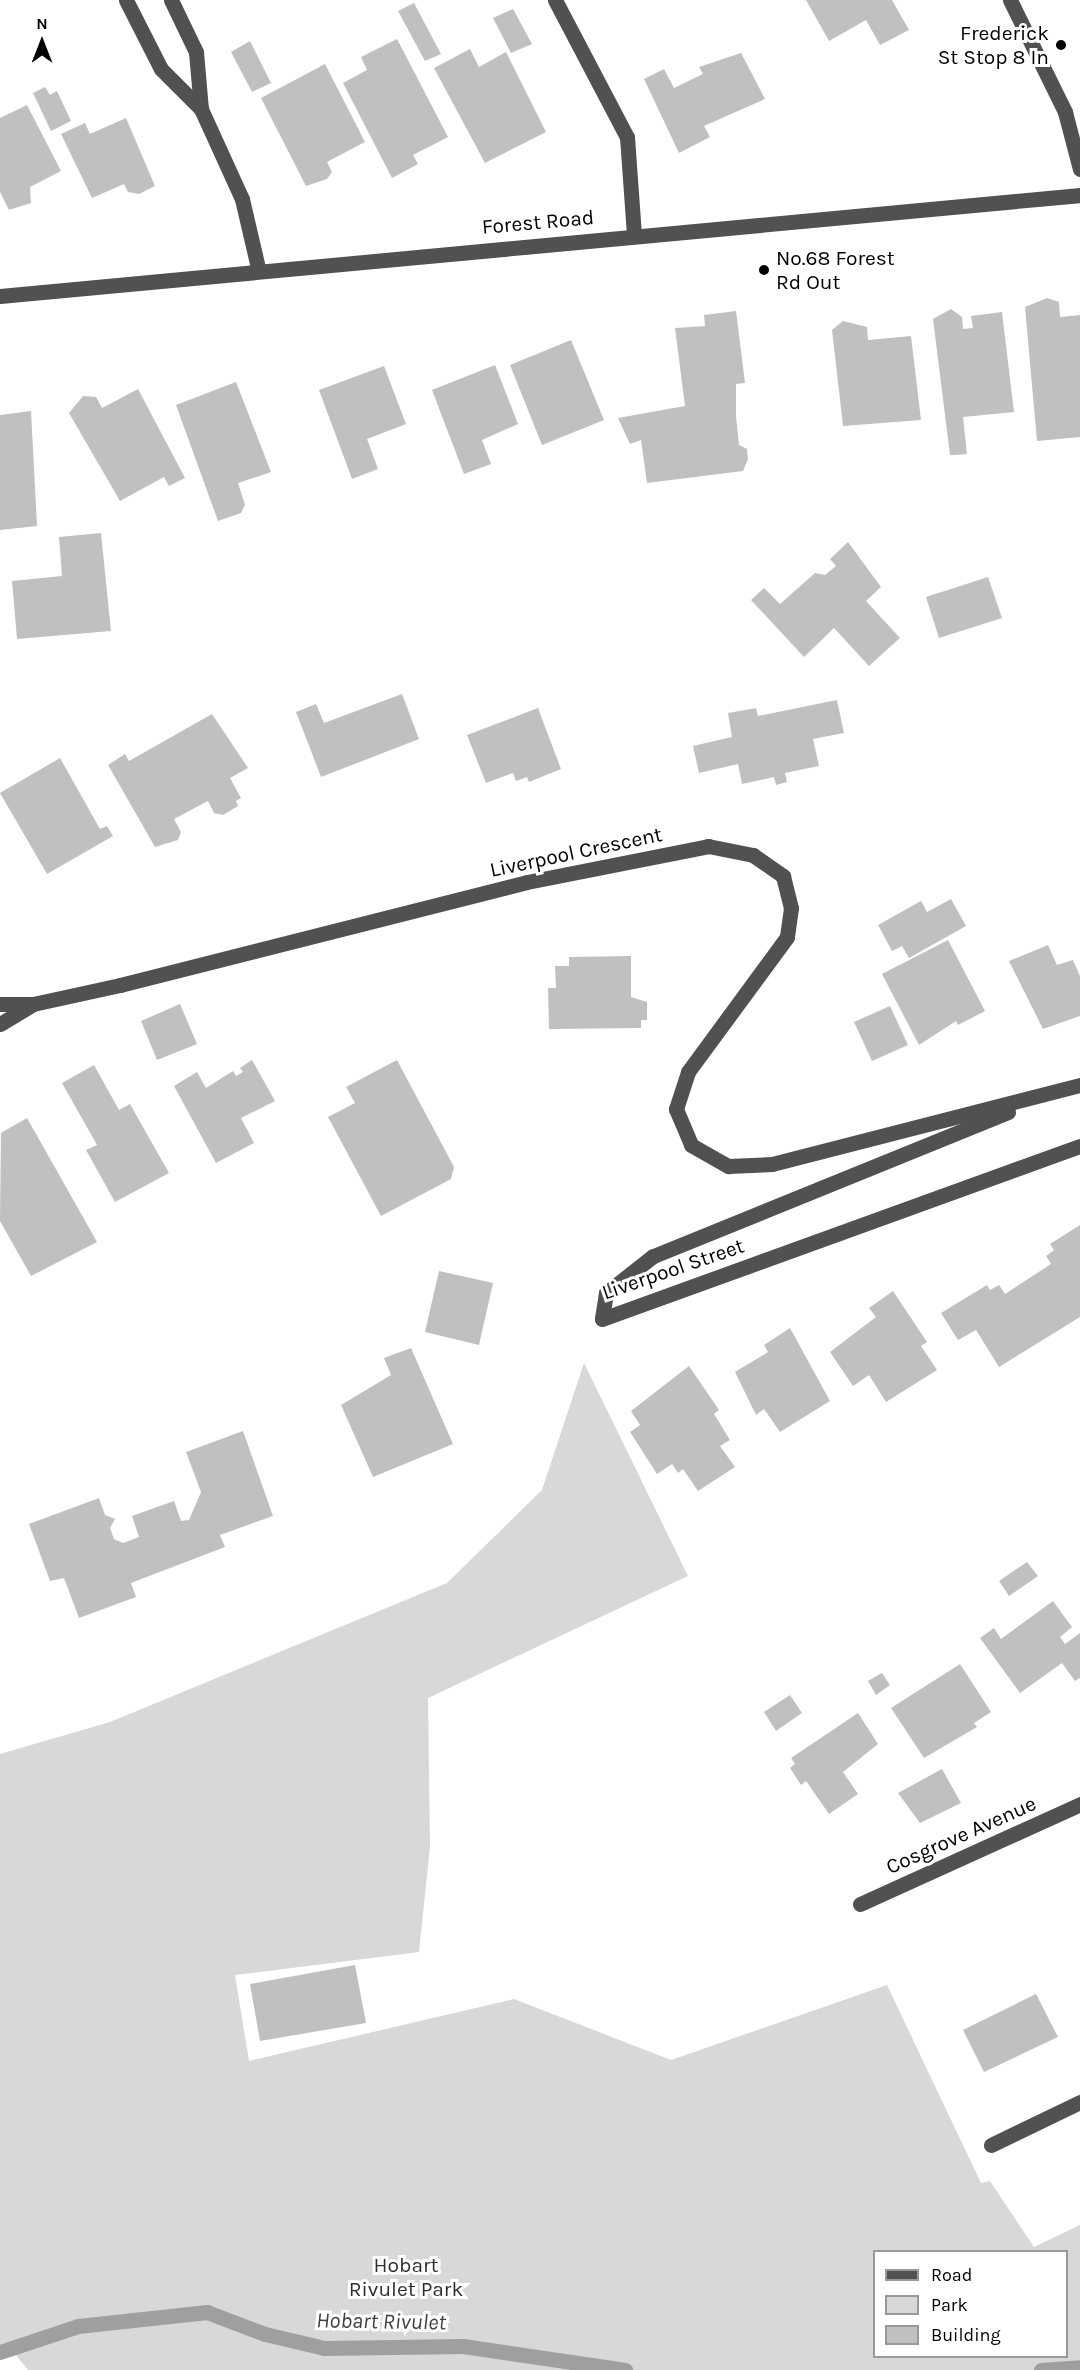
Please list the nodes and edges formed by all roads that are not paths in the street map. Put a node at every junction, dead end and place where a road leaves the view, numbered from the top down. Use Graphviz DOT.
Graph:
graph roads {
  1 [pos="126,0"];
  2 [pos="171,0"];
  3 [pos="555,0"];
  4 [pos="1010,0"];
  5 [pos="201,109"];
  6 [pos="1080,169"];
  7 [pos="1080,195"];
  8 [pos="634,234"];
  9 [pos="258,268"];
  10 [pos="0,296"];
  11 [pos="0,1004"];
  12 [pos="33,1004"];
  13 [pos="0,1024"];
  14 [pos="1080,1085"];
  15 [pos="1061,1091"];
  16 [pos="1080,1146"];
  17 [pos="728,1166"];
  18 [pos="1080,1804"];
  19 [pos="860,1904"];
  20 [pos="1080,2102"];
  21 [pos="991,2145"];
  1 -- 5 [label="street"];
  2 -- 5 [label="street"];
  3 -- 8 [label="street"];
  4 -- 6 [label="street"];
  5 -- 9 [label="street"];
  7 -- 8 [label="street, Forest Road"];
  8 -- 9 [label="street, Forest Road"];
  9 -- 10 [label="street, Forest Road"];
  11 -- 12 [label="street, Liverpool Crescent"];
  12 -- 13 [label="street, Liverpool Crescent"];
  12 -- 17 [label="street, Liverpool Crescent"];
  14 -- 15 [label="street, Liverpool Street"];
  15 -- 16 [label="street, Liverpool Street"];
  15 -- 17 [label="street, Liverpool Street"];
  18 -- 19 [label="street, Cosgrove Avenue"];
  20 -- 21 [label="street"];
}
